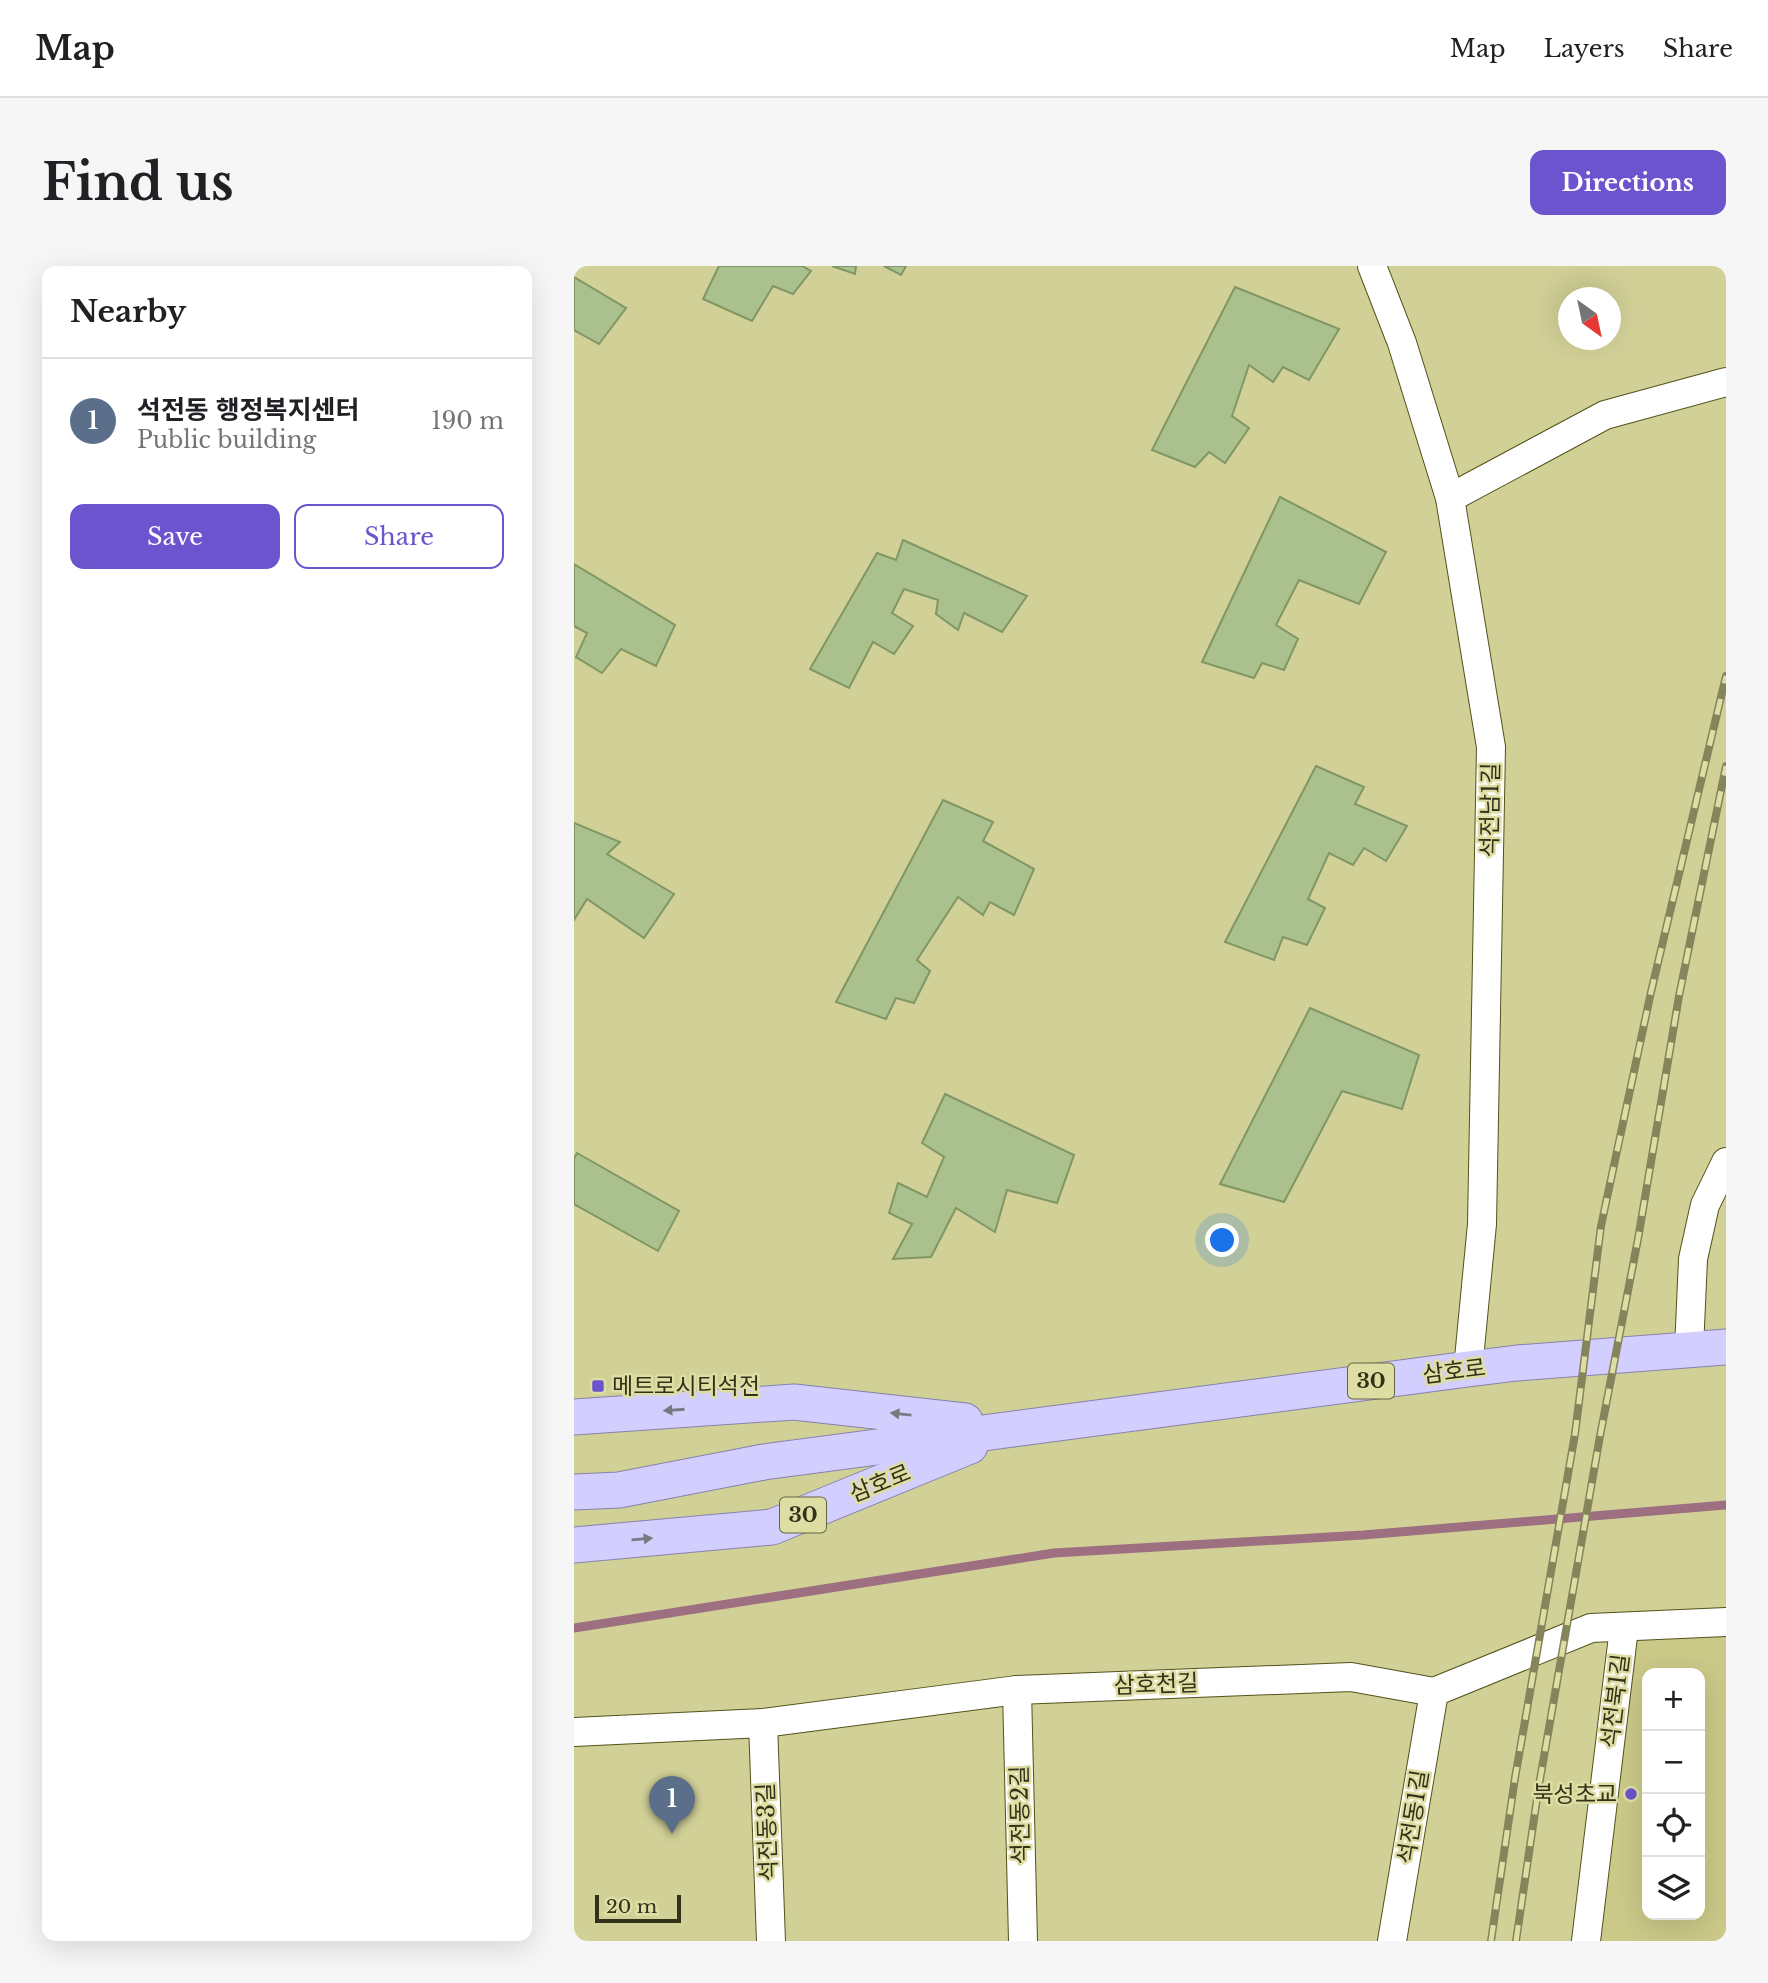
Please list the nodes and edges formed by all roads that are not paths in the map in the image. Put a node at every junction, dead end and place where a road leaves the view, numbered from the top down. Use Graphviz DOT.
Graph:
graph roads {
  1 [pos="1373,266"];
  2 [pos="1726,382"];
  3 [pos="1450,498"];
  4 [pos="1726,1161"];
  5 [pos="1726,1347"];
  6 [pos="1689,1349"];
  7 [pos="1468,1368"];
  8 [pos="574,1417"];
  9 [pos="1017,1427"];
  10 [pos="574,1492"];
  11 [pos="574,1545"];
  12 [pos="1726,1622"];
  13 [pos="1624,1628"];
  14 [pos="1017,1690"];
  15 [pos="1434,1692"];
  16 [pos="763,1723"];
  17 [pos="574,1732"];
  18 [pos="771,1941"];
  19 [pos="1023,1941"];
  20 [pos="1392,1941"];
  21 [pos="1586,1941"];
  1 -- 3 [label="street, 석전남1길"];
  2 -- 3 [label="street"];
  3 -- 7 [label="street, 석전남1길"];
  4 -- 6 [label="street"];
  5 -- 6 [label="main road, 삼호로 / 30"];
  6 -- 7 [label="main road, 삼호로 / 30"];
  7 -- 9 [label="main road, 삼호로 / 30"];
  9 -- 8 [label="main road, 삼호로 / 30, one-way"];
  9 -- 10 [label="main road, 삼호로"];
  11 -- 9 [label="main road, 삼호로 / 30, one-way"];
  12 -- 13 [label="street"];
  13 -- 15 [label="street"];
  13 -- 21 [label="street, 석전북1길"];
  14 -- 15 [label="street, 삼호천길"];
  14 -- 16 [label="street, 삼호천길"];
  14 -- 19 [label="street, 석전동2길"];
  15 -- 20 [label="street, 석전동1길"];
  16 -- 17 [label="street, 삼호천길"];
  16 -- 18 [label="street, 석전동3길"];
}
